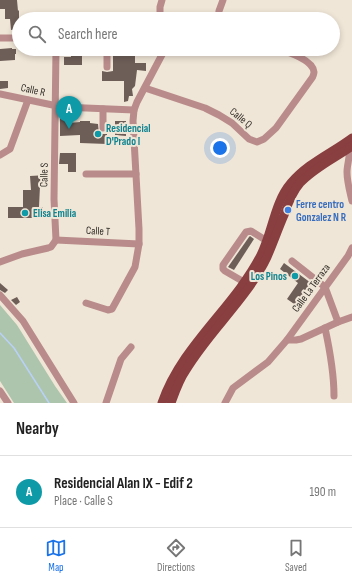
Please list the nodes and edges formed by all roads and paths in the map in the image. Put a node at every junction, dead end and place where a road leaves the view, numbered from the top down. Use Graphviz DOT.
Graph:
graph roads {
  1 [pos="162,0"];
  2 [pos="223,0"];
  3 [pos="160,12"];
  4 [pos="219,12"];
  5 [pos="0,38"];
  6 [pos="12,38"];
  7 [pos="56,56"];
  8 [pos="107,56"];
  9 [pos="161,56"];
  10 [pos="297,56"];
  11 [pos="107,67"];
  12 [pos="145,88"];
  13 [pos="0,94"];
  14 [pos="28,100"];
  15 [pos="56,106"];
  16 [pos="103,109"];
  17 [pos="134,110"];
  18 [pos="103,128"];
  19 [pos="350,143"];
  20 [pos="0,155"];
  21 [pos="86,174"];
  22 [pos="136,174"];
  23 [pos="351,191"];
  24 [pos="352,201"];
  25 [pos="56,240"];
  26 [pos="267,241"];
  27 [pos="139,244"];
  28 [pos="352,248"];
  29 [pos="292,261"];
  30 [pos="0,262"];
  31 [pos="244,282"];
  32 [pos="325,287"];
  33 [pos="0,295"];
  34 [pos="86,303"];
  35 [pos="352,317"];
  36 [pos="338,322"];
  37 [pos="325,328"];
  38 [pos="287,340"];
  39 [pos="131,346"];
  40 [pos="0,391"];
  41 [pos="334,396"];
  42 [pos="164,402"];
  43 [pos="8,403"];
  44 [pos="74,403"];
  45 [pos="106,403"];
  46 [pos="225,403"];
  1 -- 3 [label="street"];
  2 -- 4 [label="street"];
  5 -- 6 [label="street"];
  7 -- 15 [label="street, Calle S"];
  8 -- 11 [label="street"];
  9 -- 12 [label="street"];
  10 -- 12 [label="street, Calle Q"];
  12 -- 17 [label="street"];
  13 -- 14 [label="street, Calle R"];
  14 -- 15 [label="street, Calle R"];
  14 -- 20 [label="street"];
  15 -- 16 [label="street, Calle R"];
  15 -- 25 [label="street, Calle S"];
  16 -- 17 [label="street, Calle R"];
  16 -- 18 [label="street"];
  17 -- 22 [label="street"];
  19 -- 23 [label="street"];
  19 -- 26 [label="main road"];
  19 -- 42 [label="main road"];
  21 -- 22 [label="street"];
  22 -- 27 [label="street"];
  23 -- 24 [label="street"];
  25 -- 27 [label="street, Calle T"];
  25 -- 30 [label="street"];
  26 -- 31 [label="main road"];
  26 -- 31 [label="street"];
  27 -- 34 [label="street"];
  28 -- 32 [label="street, Calle La Terraza"];
  29 -- 32 [label="street"];
  31 -- 42 [label="main road"];
  32 -- 36 [label="street"];
  32 -- 38 [label="street, Calle La Terraza"];
  33 -- 44 [label="street"];
  35 -- 36 [label="street"];
  36 -- 37 [label="street"];
  37 -- 38 [label="street"];
  37 -- 41 [label="street"];
  38 -- 46 [label="street, Calle La Terraza"];
  39 -- 45 [label="street"];
  40 -- 43 [label="street"];
}
